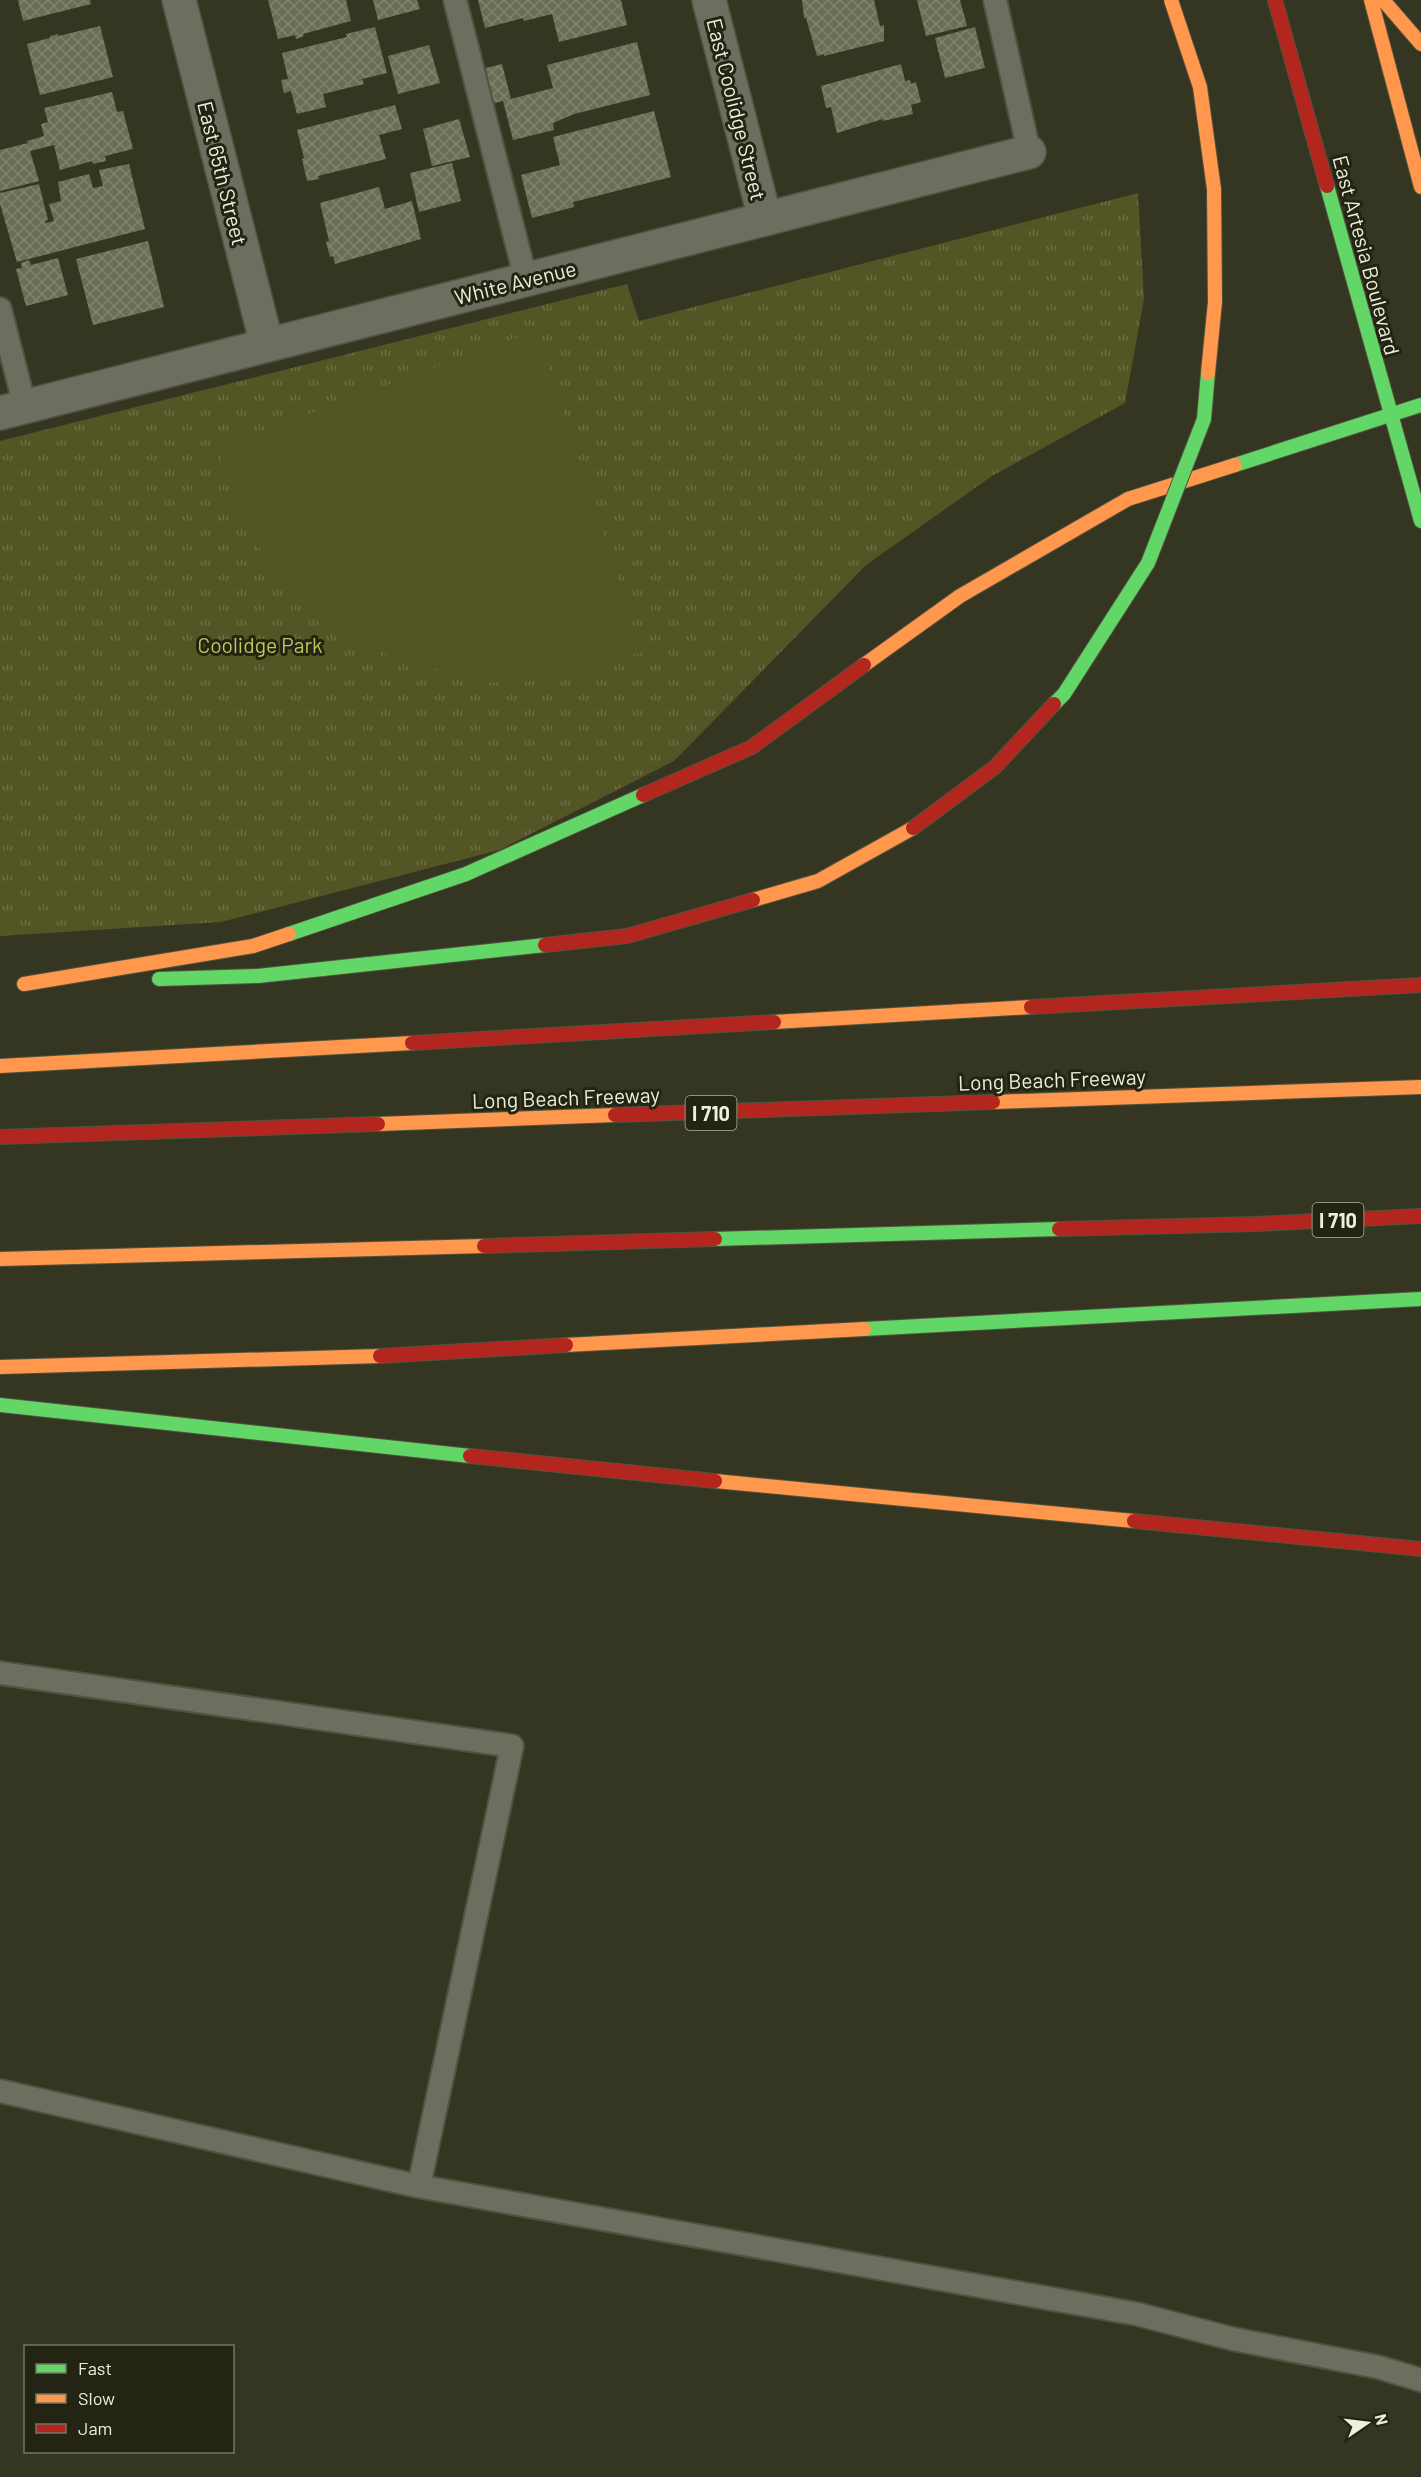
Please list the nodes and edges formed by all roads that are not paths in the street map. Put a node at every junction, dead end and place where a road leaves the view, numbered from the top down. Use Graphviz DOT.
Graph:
graph roads {
  1 [pos="179,0"];
  2 [pos="454,0"];
  3 [pos="709,0"];
  4 [pos="995,0"];
  5 [pos="1171,0"];
  6 [pos="1275,0"];
  7 [pos="1371,0"];
  8 [pos="1383,0"];
  9 [pos="1421,44"];
  10 [pos="1029,152"];
  11 [pos="1421,187"];
  12 [pos="765,219"];
  13 [pos="526,280"];
  14 [pos="0,309"];
  15 [pos="267,345"];
  16 [pos="1421,405"];
  17 [pos="12,410"];
  18 [pos="1390,415"];
  19 [pos="1421,521"];
  20 [pos="1421,985"];
  21 [pos="0,1066"];
  22 [pos="1421,1087"];
  23 [pos="0,1137"];
  24 [pos="1421,1216"];
  25 [pos="1255,1224"];
  26 [pos="1330,1235"];
  27 [pos="0,1259"];
  28 [pos="1421,1299"];
  29 [pos="0,1367"];
  30 [pos="0,1405"];
  31 [pos="1421,1549"];
  32 [pos="0,1673"];
  33 [pos="0,2091"];
  34 [pos="419,2186"];
  35 [pos="1421,2380"];
  1 -- 15 [label="street, East 65th Street"];
  2 -- 13 [label="lane"];
  3 -- 12 [label="street, East Coolidge Street"];
  4 -- 10 [label="lane"];
  5 -- 18 [label="main road, bridge"];
  6 -- 18 [label="main road, East Artesia Boulevard"];
  7 -- 11 [label="main road"];
  8 -- 9 [label="main road"];
  10 -- 12 [label="street, White Avenue"];
  12 -- 13 [label="street, White Avenue"];
  13 -- 15 [label="street, White Avenue"];
  14 -- 17 [label="lane"];
  15 -- 17 [label="street, White Avenue"];
  16 -- 18 [label="main road"];
  18 -- 19 [label="main road, East Artesia Boulevard"];
  20 -- 21 [label="main road"];
  22 -- 23 [label="main road, Long Beach Freeway / I 710"];
  24 -- 25 [label="main road, I 710"];
  25 -- 26 [label="main road"];
  25 -- 27 [label="main road, I 710"];
  28 -- 29 [label="main road"];
  30 -- 31 [label="main road"];
  32 -- 34 [label="lane"];
  33 -- 34 [label="lane"];
  34 -- 35 [label="lane"];
}
